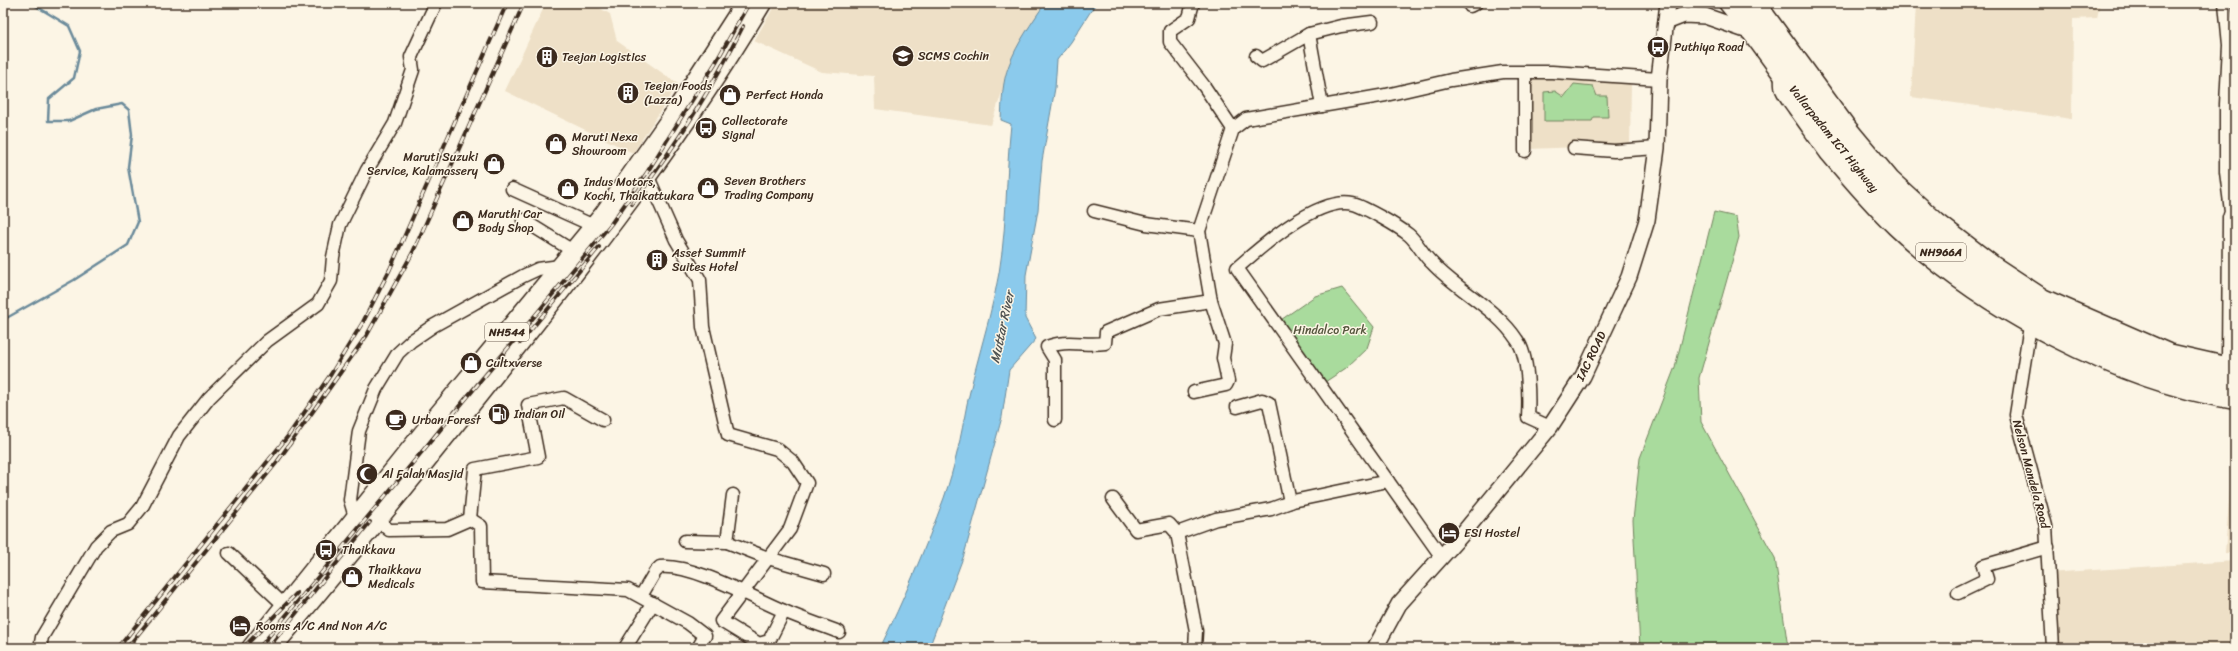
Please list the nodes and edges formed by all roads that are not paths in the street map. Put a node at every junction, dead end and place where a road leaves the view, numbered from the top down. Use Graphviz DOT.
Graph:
graph roads {
  1 [pos="436,3"];
  2 [pos="745,3"];
  3 [pos="762,3"];
  4 [pos="1193,3"];
  5 [pos="1668,3"];
  6 [pos="1728,3"];
  7 [pos="1744,3"];
  8 [pos="1760,3"];
  9 [pos="2225,3"];
  10 [pos="1372,22"];
  11 [pos="1666,22"];
  12 [pos="1751,32"];
  13 [pos="1309,34"];
  14 [pos="1256,56"];
  15 [pos="1781,72"];
  16 [pos="1525,73"];
  17 [pos="1659,79"];
  18 [pos="1322,106"];
  19 [pos="1233,130"];
  20 [pos="1574,148"];
  21 [pos="1657,148"];
  22 [pos="1526,151"];
  23 [pos="648,177"];
  24 [pos="512,189"];
  25 [pos="1094,211"];
  26 [pos="2233,211"];
  27 [pos="523,220"];
  28 [pos="594,226"];
  29 [pos="1199,231"];
  30 [pos="573,251"];
  31 [pos="560,266"];
  32 [pos="1211,301"];
  33 [pos="2030,326"];
  34 [pos="2233,369"];
  35 [pos="2235,390"];
  36 [pos="1194,392"];
  37 [pos="2235,403"];
  38 [pos="1237,407"];
  39 [pos="603,420"];
  40 [pos="1055,420"];
  41 [pos="1550,427"];
  42 [pos="1388,481"];
  43 [pos="378,489"];
  44 [pos="733,495"];
  45 [pos="1113,498"];
  46 [pos="1290,502"];
  47 [pos="393,504"];
  48 [pos="355,517"];
  49 [pos="470,519"];
  50 [pos="379,521"];
  51 [pos="1177,533"];
  52 [pos="685,541"];
  53 [pos="727,542"];
  54 [pos="2048,547"];
  55 [pos="229,552"];
  56 [pos="1441,556"];
  57 [pos="768,558"];
  58 [pos="824,574"];
  59 [pos="744,592"];
  60 [pos="1958,593"];
  61 [pos="641,596"];
  62 [pos="653,603"];
  63 [pos="284,605"];
  64 [pos="784,611"];
  65 [pos="839,632"];
  66 [pos="40,648"];
  67 [pos="251,648"];
  68 [pos="272,648"];
  69 [pos="625,648"];
  70 [pos="698,648"];
  71 [pos="1195,648"];
  72 [pos="1375,648"];
  73 [pos="2053,648"];
  1 -- 66 [label="street"];
  2 -- 28 [label="highway, NH544"];
  3 -- 23 [label="highway, NH544"];
  4 -- 19 [label="street"];
  5 -- 11 [label="main road, IAC ROAD"];
  6 -- 12 [label="highway, Vallarpadam ICT Highway / NH966A"];
  7 -- 34 [label="highway, Vallarpadam ICT Highway / NH966A"];
  8 -- 34 [label="street"];
  9 -- 26 [label="street"];
  10 -- 13 [label="street"];
  11 -- 12 [label="main road"];
  11 -- 17 [label="main road, IAC ROAD"];
  12 -- 15 [label="highway, Vallarpadam ICT Highway / NH966A"];
  13 -- 14 [label="street"];
  13 -- 18 [label="street"];
  15 -- 33 [label="street"];
  15 -- 35 [label="highway, Vallarpadam ICT Highway / NH966A"];
  16 -- 17 [label="street"];
  16 -- 18 [label="street"];
  16 -- 22 [label="street"];
  17 -- 21 [label="main road, IAC ROAD"];
  18 -- 19 [label="street"];
  19 -- 29 [label="street"];
  20 -- 21 [label="street"];
  21 -- 41 [label="main road, IAC ROAD"];
  23 -- 47 [label="highway, NH544"];
  23 -- 57 [label="street"];
  24 -- 28 [label="street"];
  25 -- 29 [label="street"];
  26 -- 34 [label="street"];
  27 -- 30 [label="street"];
  28 -- 30 [label="highway, NH544"];
  29 -- 32 [label="street"];
  30 -- 31 [label="highway, NH544"];
  31 -- 43 [label="highway, NH544"];
  31 -- 48 [label="street"];
  32 -- 36 [label="street"];
  32 -- 40 [label="street"];
  33 -- 37 [label="street"];
  33 -- 54 [label="street, Nelson Mandela Road"];
  38 -- 46 [label="street"];
  39 -- 49 [label="street"];
  41 -- 42 [label="street"];
  41 -- 56 [label="main road, IAC ROAD"];
  42 -- 46 [label="street"];
  42 -- 56 [label="street"];
  43 -- 47 [label="highway"];
  43 -- 48 [label="highway, NH544"];
  44 -- 53 [label="street"];
  45 -- 51 [label="street"];
  46 -- 51 [label="street"];
  47 -- 50 [label="highway, NH544"];
  48 -- 63 [label="highway, NH544"];
  49 -- 50 [label="street"];
  49 -- 61 [label="street"];
  50 -- 68 [label="highway, NH544"];
  51 -- 71 [label="street"];
  52 -- 53 [label="street"];
  53 -- 57 [label="street"];
  54 -- 60 [label="street"];
  54 -- 73 [label="street, Nelson Mandela Road"];
  55 -- 63 [label="street"];
  56 -- 72 [label="main road, IAC ROAD"];
  57 -- 58 [label="street"];
  57 -- 59 [label="street"];
  59 -- 61 [label="street"];
  59 -- 64 [label="street"];
  59 -- 64 [label="street"];
  61 -- 62 [label="street"];
  62 -- 69 [label="street"];
  62 -- 70 [label="street"];
  63 -- 67 [label="highway, NH544"];
  64 -- 65 [label="street"];
}
